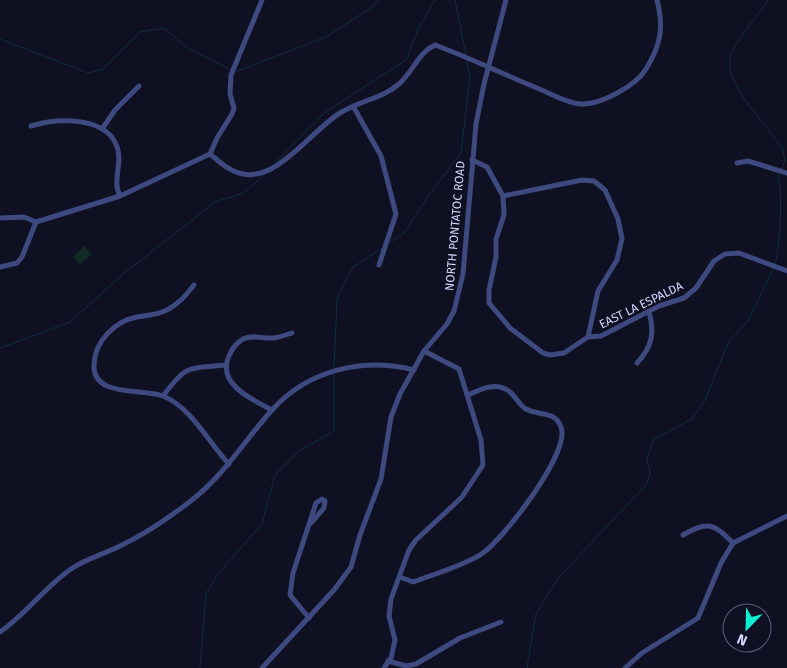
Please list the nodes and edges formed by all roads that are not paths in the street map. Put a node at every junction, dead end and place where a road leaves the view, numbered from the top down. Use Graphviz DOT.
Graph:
graph roads {
  1 [pos="262,0"];
  2 [pos="506,0"];
  3 [pos="657,0"];
  4 [pos="488,67"];
  5 [pos="139,86"];
  6 [pos="353,106"];
  7 [pos="31,126"];
  8 [pos="102,129"];
  9 [pos="210,154"];
  10 [pos="472,160"];
  11 [pos="737,163"];
  12 [pos="787,173"];
  13 [pos="120,196"];
  14 [pos="503,196"];
  15 [pos="0,218"];
  16 [pos="36,222"];
  17 [pos="379,265"];
  18 [pos="0,267"];
  19 [pos="787,271"];
  20 [pos="194,285"];
  21 [pos="649,312"];
  22 [pos="292,333"];
  23 [pos="588,337"];
  24 [pos="424,350"];
  25 [pos="636,363"];
  26 [pos="226,366"];
  27 [pos="414,370"];
  28 [pos="468,395"];
  29 [pos="163,396"];
  30 [pos="272,410"];
  31 [pos="229,464"];
  32 [pos="787,516"];
  33 [pos="311,523"];
  34 [pos="683,534"];
  35 [pos="733,543"];
  36 [pos="400,578"];
  37 [pos="309,618"];
  38 [pos="501,622"];
  39 [pos="0,624"];
  40 [pos="6,627"];
  41 [pos="0,632"];
  42 [pos="388,661"];
  43 [pos="262,668"];
  44 [pos="384,668"];
  45 [pos="625,668"];
  1 -- 9 [label="street"];
  2 -- 4 [label="street, NORTH PONTATOC ROAD"];
  3 -- 4 [label="street"];
  4 -- 6 [label="street"];
  4 -- 10 [label="street, NORTH PONTATOC ROAD"];
  5 -- 8 [label="street"];
  6 -- 9 [label="street"];
  6 -- 17 [label="street"];
  7 -- 8 [label="street"];
  8 -- 13 [label="street"];
  9 -- 13 [label="street"];
  10 -- 14 [label="street"];
  10 -- 24 [label="street, NORTH PONTATOC ROAD"];
  11 -- 12 [label="street"];
  13 -- 16 [label="street"];
  14 -- 23 [label="street, EAST LA ESPALDA"];
  14 -- 23 [label="street"];
  15 -- 16 [label="street"];
  16 -- 18 [label="street"];
  19 -- 21 [label="street, EAST LA ESPALDA"];
  20 -- 29 [label="street"];
  21 -- 23 [label="street, EAST LA ESPALDA"];
  21 -- 25 [label="street"];
  22 -- 26 [label="street"];
  24 -- 27 [label="street, NORTH PONTATOC ROAD"];
  24 -- 28 [label="street"];
  26 -- 29 [label="street"];
  26 -- 30 [label="street"];
  27 -- 30 [label="street"];
  27 -- 37 [label="street, NORTH PONTATOC ROAD"];
  28 -- 36 [label="street"];
  28 -- 36 [label="street"];
  29 -- 31 [label="street"];
  30 -- 31 [label="street"];
  31 -- 40 [label="street"];
  32 -- 35 [label="street"];
  33 -- 37 [label="street"];
  34 -- 35 [label="street"];
  35 -- 45 [label="street"];
  36 -- 42 [label="street"];
  37 -- 43 [label="street, NORTH PONTATOC ROAD"];
  38 -- 42 [label="street"];
  39 -- 40 [label="street"];
  40 -- 41 [label="street"];
  42 -- 44 [label="street"];
}
